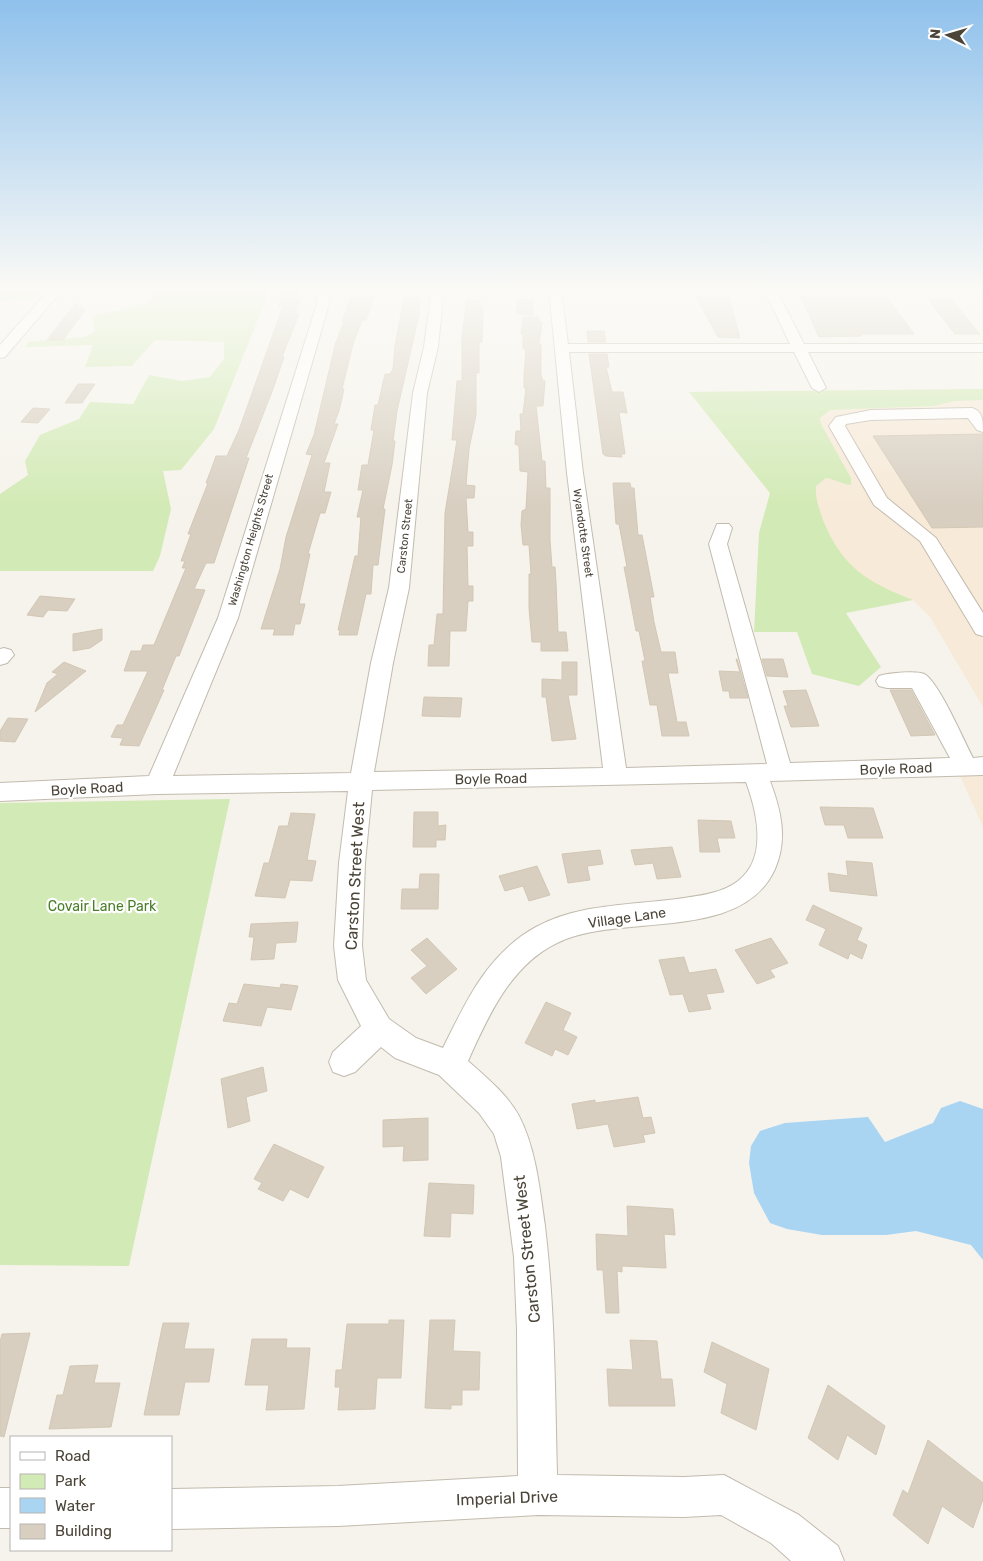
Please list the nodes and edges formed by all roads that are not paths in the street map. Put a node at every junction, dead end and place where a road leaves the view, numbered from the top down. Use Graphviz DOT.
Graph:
graph roads {
  1 [pos="304,362"];
  2 [pos="427,362"];
  3 [pos="564,362"];
  4 [pos="806,362"];
  5 [pos="819,388"];
  6 [pos="977,407"];
  7 [pos="983,427"];
  8 [pos="723,528"];
  9 [pos="983,629"];
  10 [pos="887,682"];
  11 [pos="977,770"];
  12 [pos="768,774"];
  13 [pos="616,777"];
  14 [pos="361,781"];
  15 [pos="157,785"];
  16 [pos="0,792"];
  17 [pos="379,1029"];
  18 [pos="344,1062"];
  19 [pos="450,1065"];
  20 [pos="538,1495"];
  21 [pos="172,1508"];
  22 [pos="823,1561"];
  1 -- 15 [label="street, Washington Heights Street"];
  2 -- 14 [label="street, Carston Street"];
  3 -- 13 [label="street, Wyandotte Street"];
  4 -- 5 [label="street"];
  6 -- 7 [label="street"];
  6 -- 9 [label="street"];
  8 -- 12 [label="street, Village Lane"];
  10 -- 11 [label="street"];
  11 -- 12 [label="street, Boyle Road"];
  12 -- 13 [label="street, Boyle Road"];
  12 -- 19 [label="street, Village Lane"];
  13 -- 14 [label="street, Boyle Road"];
  14 -- 15 [label="street, Boyle Road"];
  14 -- 17 [label="street, Carston Street West"];
  15 -- 16 [label="street, Boyle Road"];
  17 -- 18 [label="street"];
  17 -- 19 [label="street, Carston Street West"];
  19 -- 20 [label="street, Carston Street West"];
  20 -- 21 [label="street, Imperial Drive"];
  20 -- 22 [label="street, Imperial Drive"];
}
